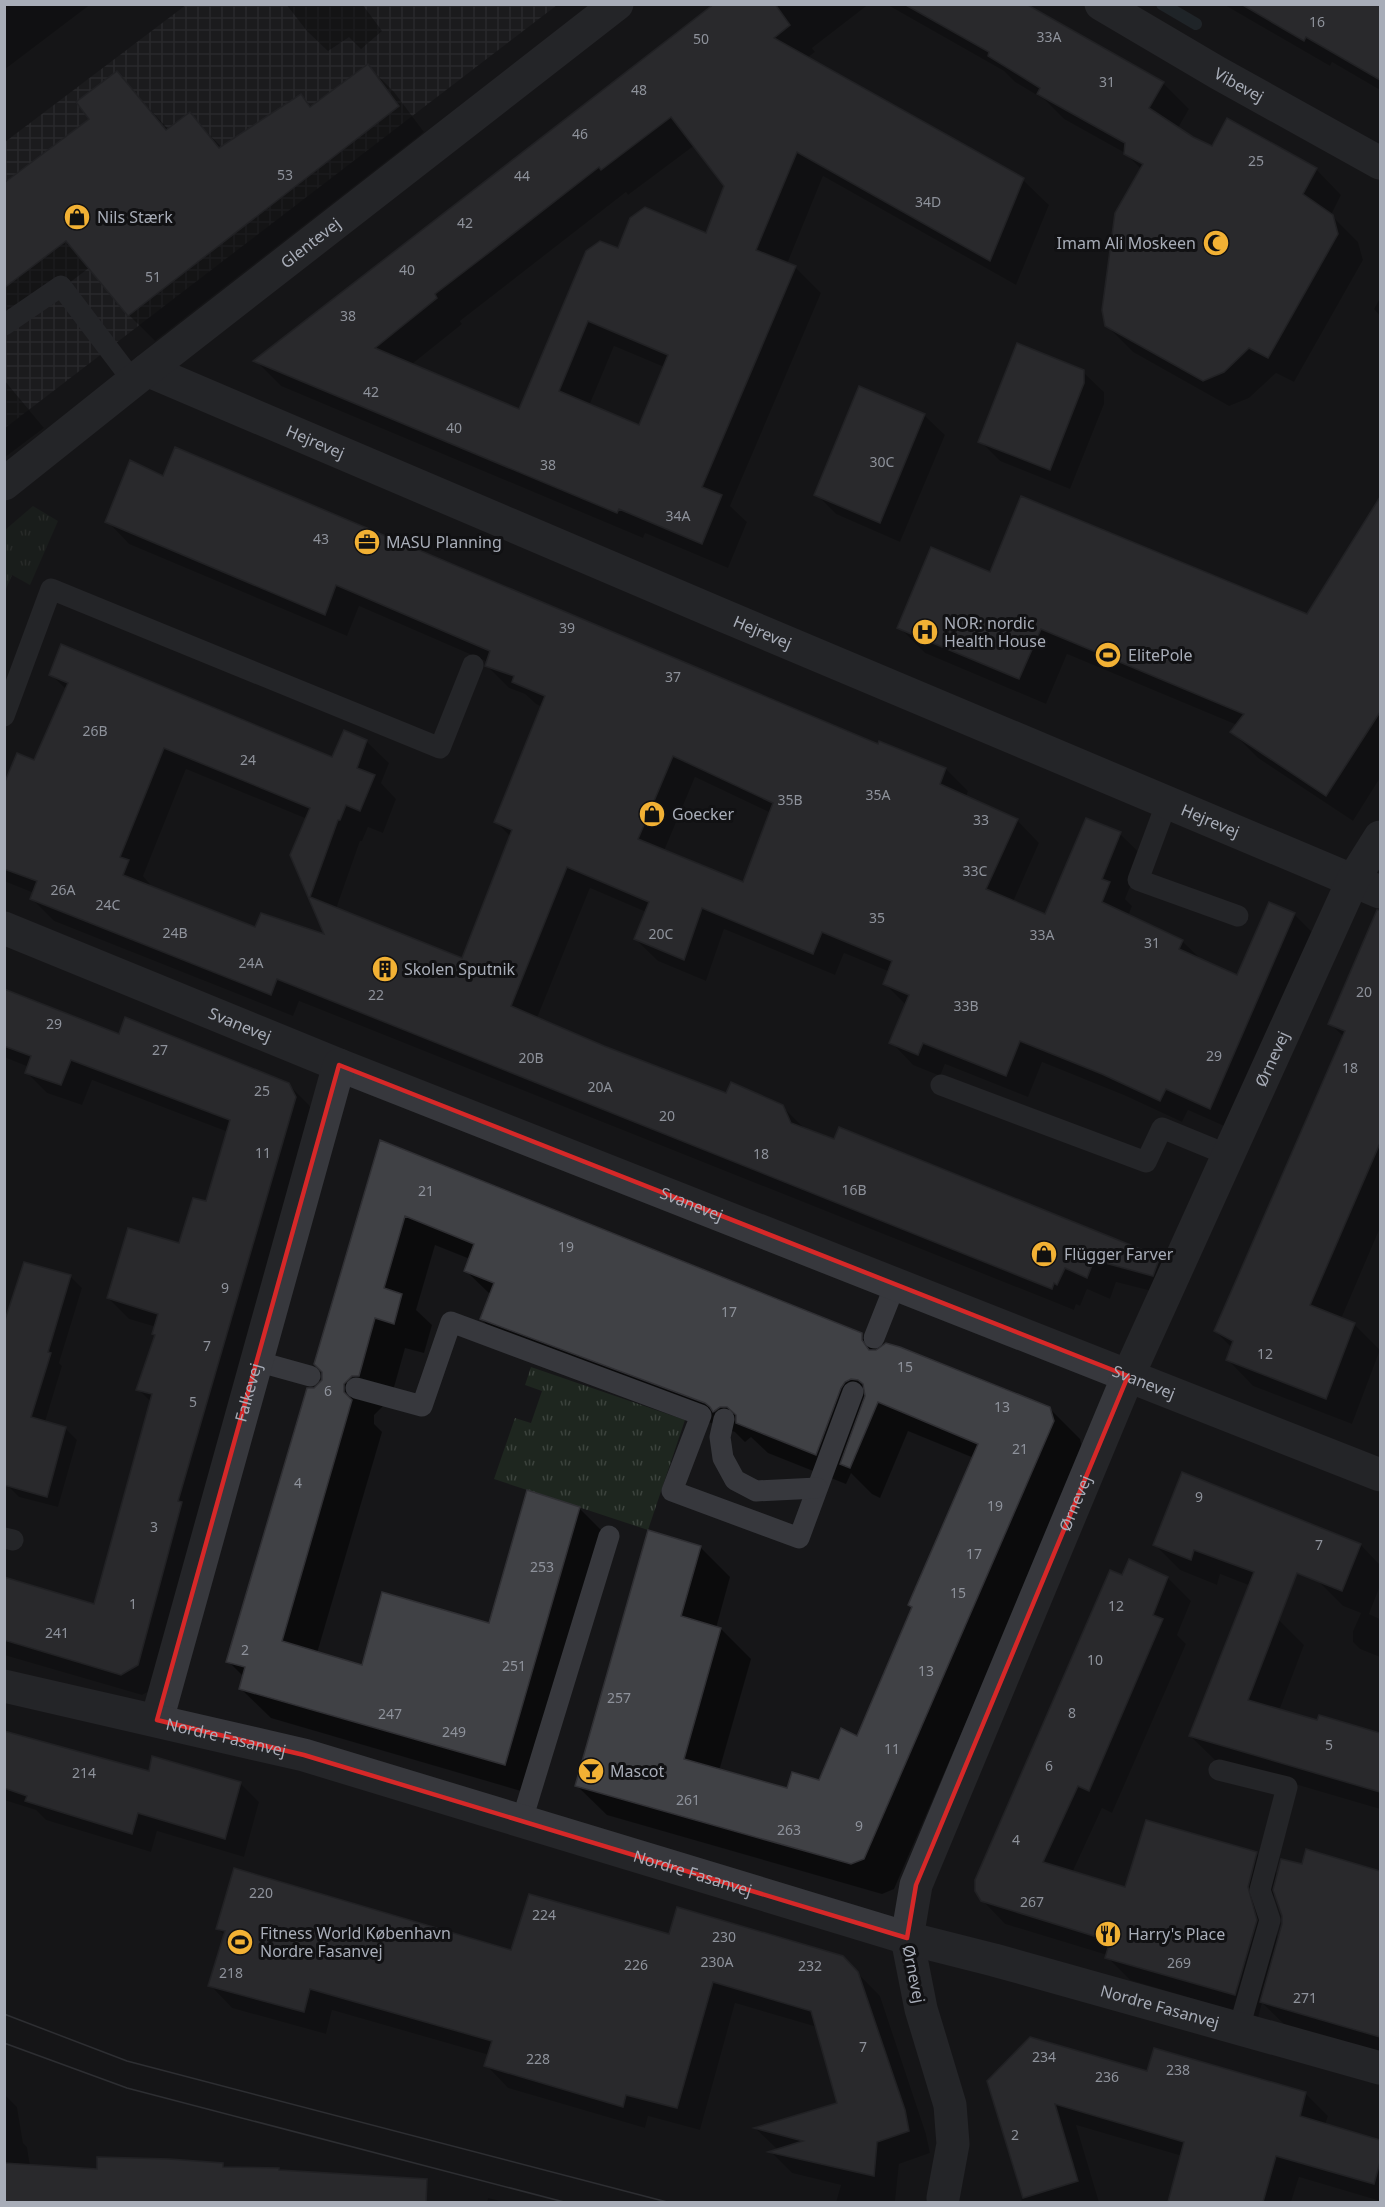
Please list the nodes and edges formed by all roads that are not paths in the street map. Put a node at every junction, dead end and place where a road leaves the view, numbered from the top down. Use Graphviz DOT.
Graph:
graph roads {
  1 [pos="617,4"];
  2 [pos="1101,4"];
  3 [pos="1380,163"];
  4 [pos="4,326"];
  5 [pos="140,375"];
  6 [pos="4,484"];
  7 [pos="473,665"];
  8 [pos="4,716"];
  9 [pos="1167,802"];
  10 [pos="1380,837"];
  11 [pos="1367,886"];
  12 [pos="1238,916"];
  13 [pos="4,928"];
  14 [pos="339,1065"];
  15 [pos="941,1085"];
  16 [pos="1228,1155"];
  17 [pos="896,1285"];
  18 [pos="874,1338"];
  19 [pos="256,1361"];
  20 [pos="310,1376"];
  21 [pos="1128,1376"];
  22 [pos="356,1388"];
  23 [pos="853,1392"];
  24 [pos="724,1419"];
  25 [pos="1380,1475"];
  26 [pos="817,1488"];
  27 [pos="609,1536"];
  28 [pos="4,1686"];
  29 [pos="157,1720"];
  30 [pos="1219,1770"];
  31 [pos="522,1820"];
  32 [pos="907,1938"];
  33 [pos="1239,2028"];
  34 [pos="1380,2067"];
  35 [pos="943,2198"];
  1 -- 5 [label="street, Glentevej"];
  2 -- 3 [label="street, Vibevej"];
  4 -- 5 [label="lane"];
  5 -- 6 [label="street, Glentevej"];
  5 -- 9 [label="street, Hejrevej"];
  7 -- 8 [label="lane"];
  9 -- 11 [label="street, Hejrevej"];
  9 -- 12 [label="lane"];
  10 -- 11 [label="street, Ørnevej"];
  11 -- 16 [label="street, Ørnevej"];
  13 -- 14 [label="street, Svanevej"];
  14 -- 17 [label="street, Svanevej"];
  14 -- 19 [label="street, Falkevej"];
  15 -- 16 [label="lane"];
  16 -- 21 [label="street, Ørnevej"];
  17 -- 18 [label="lane"];
  17 -- 21 [label="street, Svanevej"];
  19 -- 20 [label="lane"];
  19 -- 29 [label="street, Falkevej"];
  21 -- 25 [label="street, Svanevej"];
  21 -- 32 [label="street, Ørnevej"];
  22 -- 26 [label="lane"];
  23 -- 26 [label="lane"];
  24 -- 26 [label="lane"];
  27 -- 31 [label="lane"];
  28 -- 29 [label="street, Nordre Fasanvej"];
  29 -- 31 [label="street, Nordre Fasanvej"];
  30 -- 33 [label="lane"];
  31 -- 32 [label="street, Nordre Fasanvej"];
  32 -- 33 [label="street, Nordre Fasanvej"];
  32 -- 35 [label="street, Ørnevej"];
  33 -- 34 [label="street, Nordre Fasanvej"];
}
